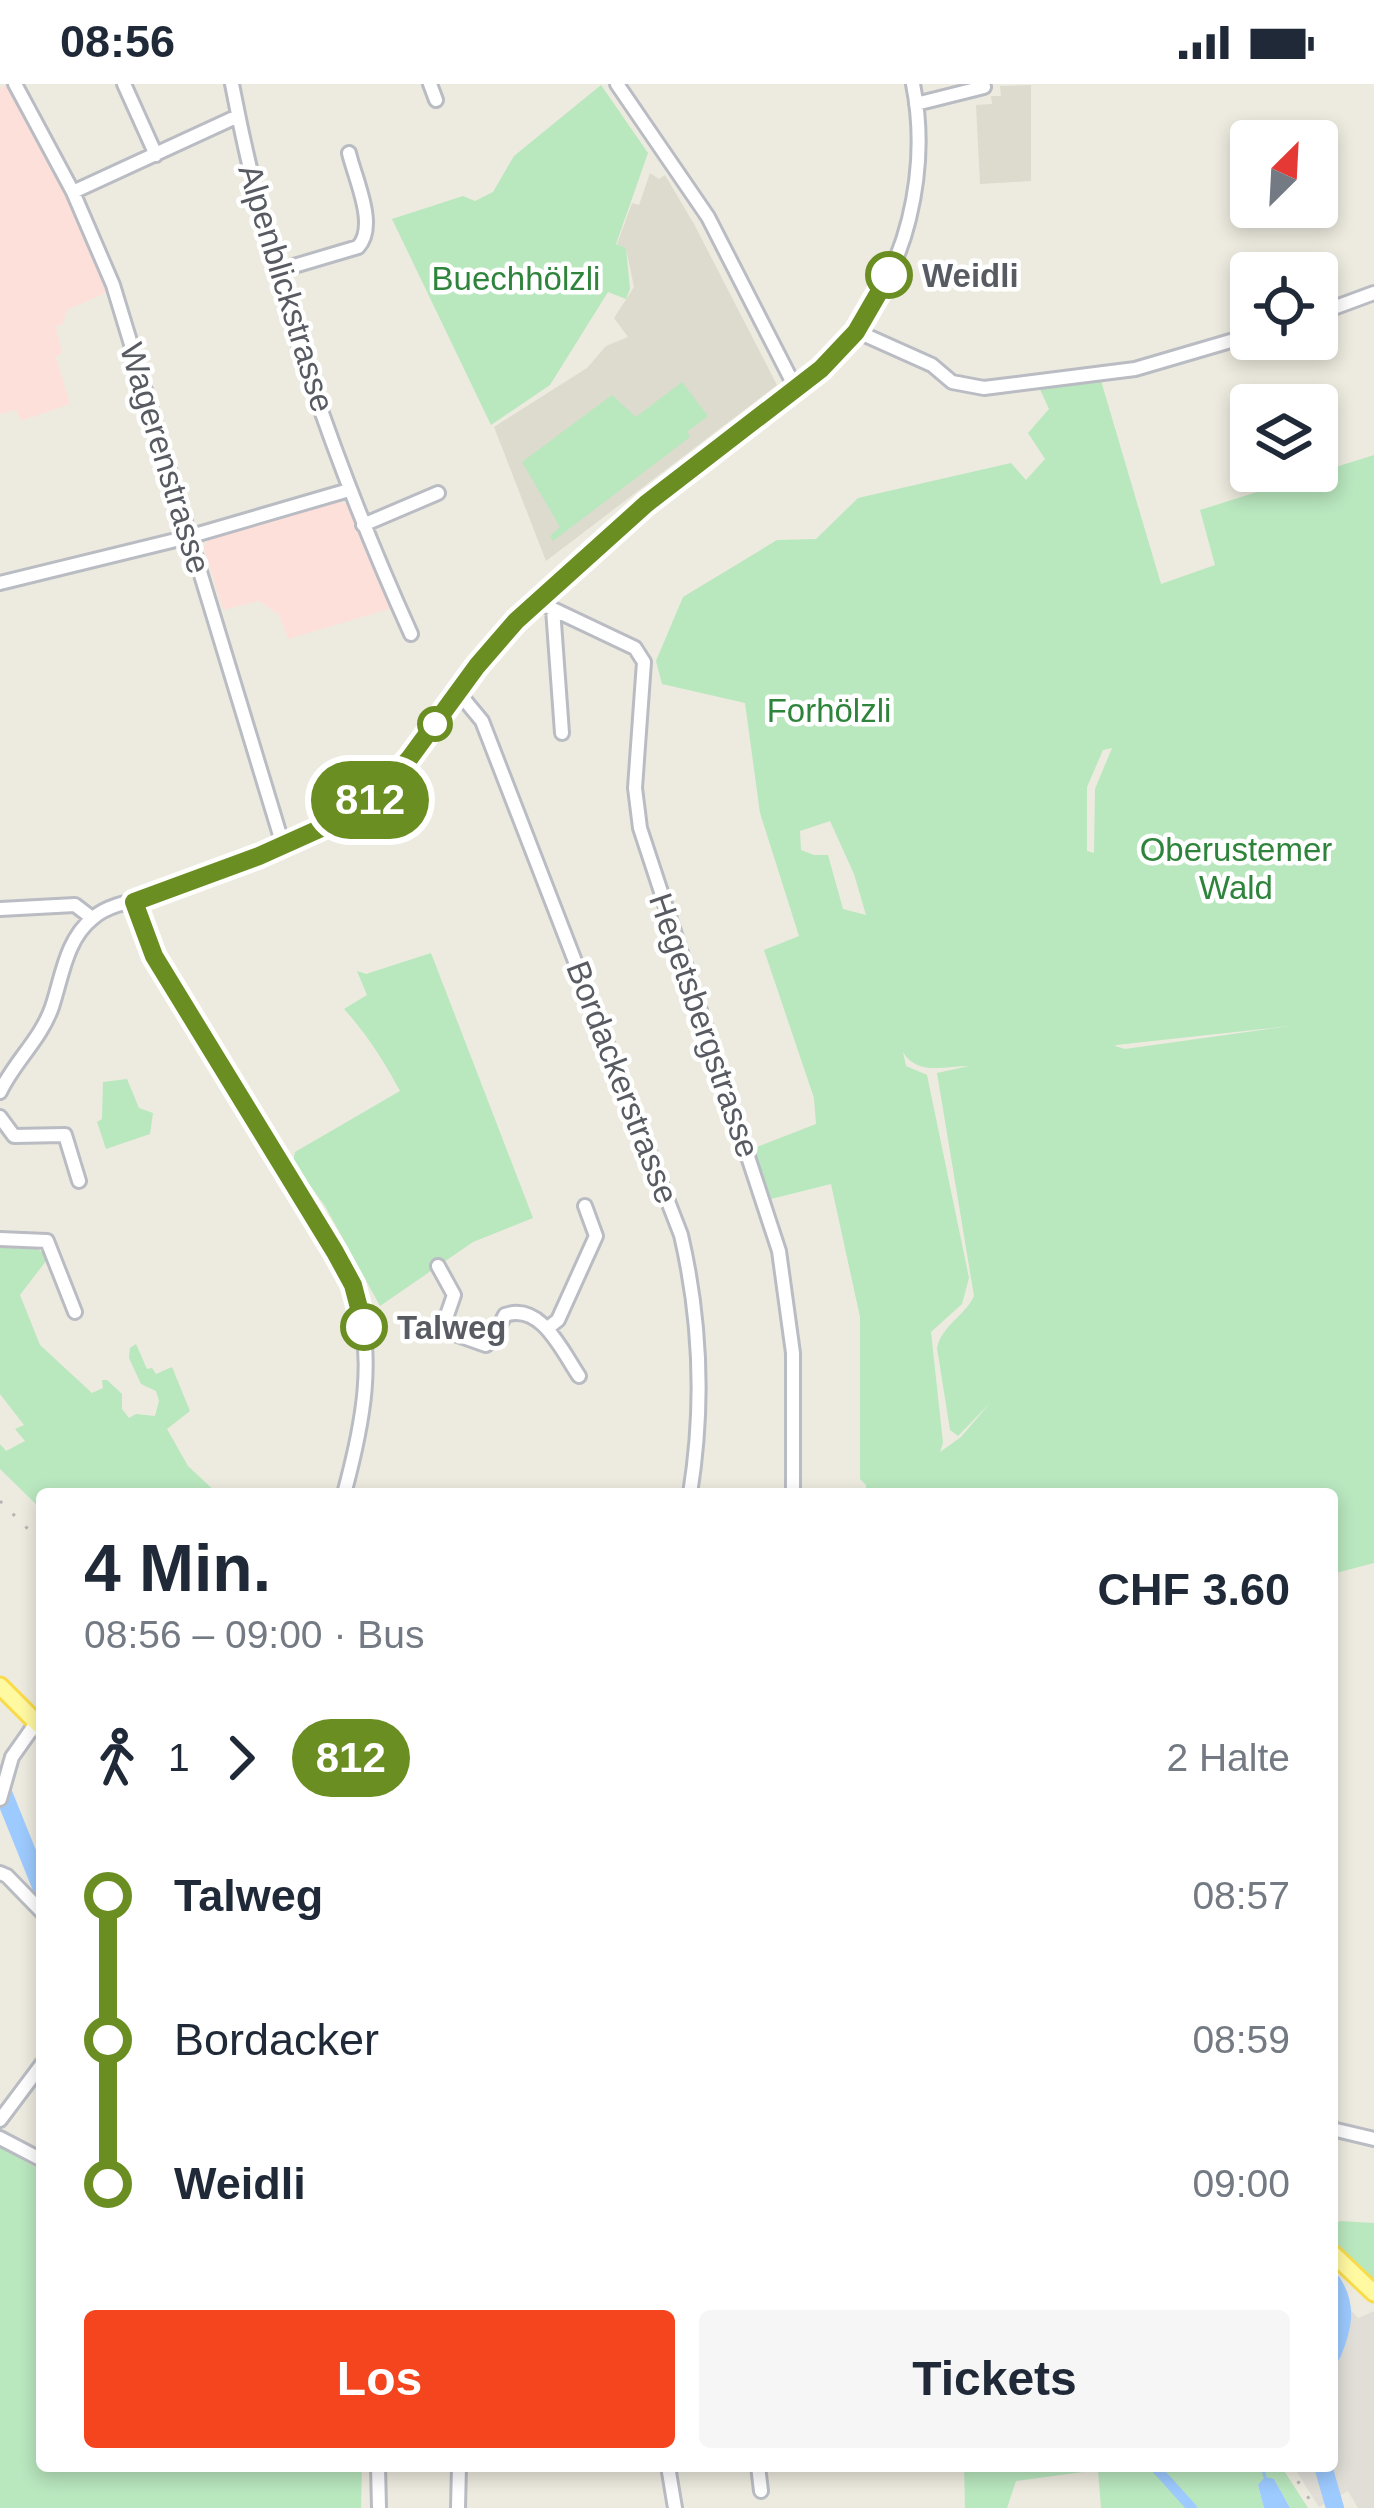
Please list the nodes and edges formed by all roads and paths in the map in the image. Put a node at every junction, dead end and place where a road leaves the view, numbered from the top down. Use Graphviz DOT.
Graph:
graph roads {
  1 [pos="15,84"];
  2 [pos="124,84"];
  3 [pos="232,84"];
  4 [pos="430,84"];
  5 [pos="616,84"];
  6 [pos="913,84"];
  7 [pos="984,87"];
  8 [pos="436,100"];
  9 [pos="916,104"];
  10 [pos="238,116"];
  11 [pos="349,153"];
  12 [pos="156,154"];
  13 [pos="73,192"];
  14 [pos="277,272"];
  15 [pos="1374,293"];
  16 [pos="1338,306"];
  17 [pos="856,332"];
  18 [pos="1230,341"];
  19 [pos="796,391"];
  20 [pos="350,490"];
  21 [pos="438,493"];
  22 [pos="363,525"];
  23 [pos="188,537"];
  24 [pos="0,584"];
  25 [pos="538,602"];
  26 [pos="553,609"];
  27 [pos="411,634"];
  28 [pos="458,692"];
  29 [pos="562,733"];
  30 [pos="283,845"];
  31 [pos="134,902"];
  32 [pos="0,909"];
  33 [pos="92,918"];
  34 [pos="0,1092"];
  35 [pos="0,1117"];
  36 [pos="63,1119"];
  37 [pos="65,1135"];
  38 [pos="79,1180"];
  39 [pos="585,1206"];
  40 [pos="0,1238"];
  41 [pos="438,1266"];
  42 [pos="75,1312"];
  43 [pos="549,1327"];
  44 [pos="579,1376"];
  45 [pos="345,1488"];
  46 [pos="691,1488"];
  47 [pos="793,1488"];
  48 [pos="0,1686"];
  49 [pos="36,1722"];
  50 [pos="36,1728"];
  51 [pos="6,1754"];
  52 [pos="0,1795"];
  53 [pos="0,1873"];
  54 [pos="36,1906"];
  55 [pos="36,2072"];
  56 [pos="0,2120"];
  57 [pos="1338,2130"];
  58 [pos="0,2138"];
  59 [pos="1374,2139"];
  60 [pos="36,2157"];
  61 [pos="1338,2259"];
  62 [pos="1374,2293"];
  63 [pos="378,2472"];
  64 [pos="459,2472"];
  65 [pos="669,2472"];
  66 [pos="759,2472"];
  67 [pos="761,2491"];
  68 [pos="379,2508"];
  69 [pos="458,2508"];
  70 [pos="675,2508"];
  1 -- 13 [label="street, Wagerenstrasse"];
  2 -- 12 [label="street"];
  3 -- 10 [label="street, Alpenblickstrasse"];
  4 -- 8 [label="street"];
  5 -- 19 [label="street"];
  6 -- 9 [label="street"];
  7 -- 9 [label="street"];
  9 -- 17 [label="street"];
  10 -- 12 [label="street"];
  10 -- 14 [label="street, Alpenblickstrasse"];
  11 -- 14 [label="street"];
  12 -- 13 [label="street"];
  13 -- 23 [label="street, Wagerenstrasse"];
  14 -- 20 [label="street, Alpenblickstrasse"];
  15 -- 16 [label="street"];
  17 -- 18 [label="street"];
  17 -- 19 [label="street"];
  19 -- 25 [label="street"];
  20 -- 22 [label="street, Alpenblickstrasse"];
  20 -- 23 [label="street"];
  21 -- 22 [label="street"];
  22 -- 27 [label="street, Alpenblickstrasse"];
  23 -- 24 [label="street"];
  23 -- 30 [label="street, Wagerenstrasse"];
  25 -- 26 [label="street, Hegetsbergstrasse"];
  25 -- 28 [label="street"];
  26 -- 29 [label="street"];
  26 -- 47 [label="street, Hegetsbergstrasse"];
  28 -- 30 [label="street"];
  28 -- 46 [label="street, Bordackerstrasse"];
  30 -- 31 [label="street"];
  31 -- 33 [label="street"];
  31 -- 45 [label="street"];
  32 -- 33 [label="street"];
  33 -- 34 [label="street"];
  35 -- 37 [label="street"];
  36 -- 37 [label="street"];
  37 -- 38 [label="street"];
  39 -- 43 [label="street"];
  40 -- 42 [label="street"];
  41 -- 43 [label="street"];
  43 -- 44 [label="street"];
  48 -- 49 [label="main road"];
  50 -- 51 [label="street"];
  51 -- 52 [label="street"];
  53 -- 54 [label="street"];
  55 -- 56 [label="street"];
  57 -- 59 [label="street"];
  58 -- 60 [label="street"];
  61 -- 62 [label="main road"];
  63 -- 68 [label="street"];
  64 -- 69 [label="street"];
  65 -- 70 [label="street"];
  66 -- 67 [label="street"];
}
